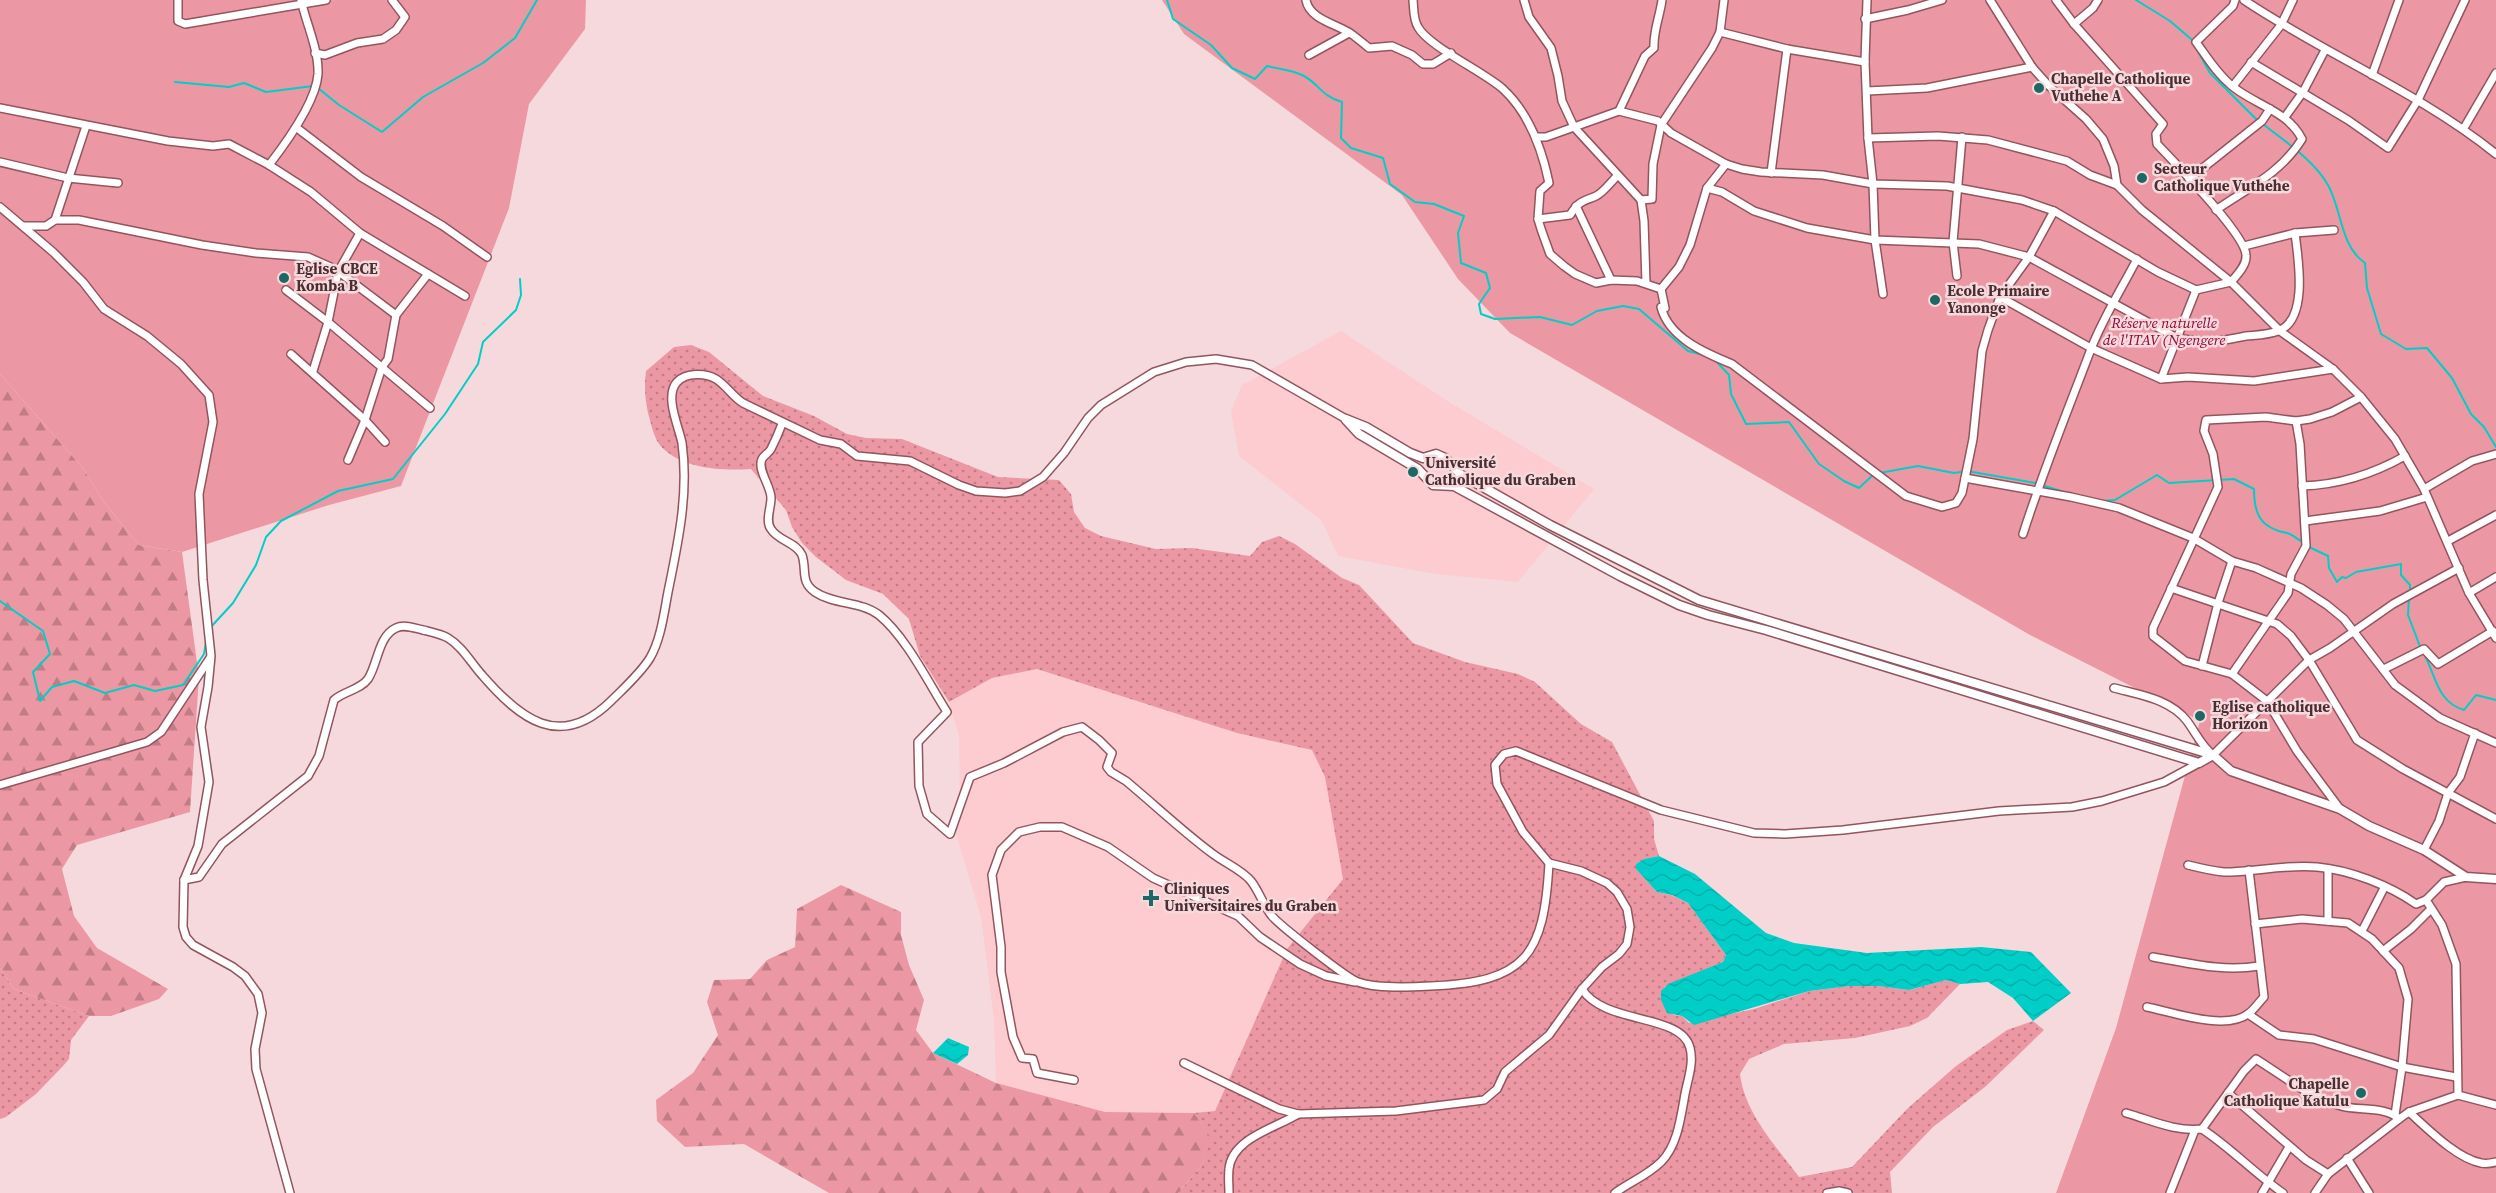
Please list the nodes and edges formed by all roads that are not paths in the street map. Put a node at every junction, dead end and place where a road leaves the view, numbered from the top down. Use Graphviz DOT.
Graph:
graph roads {
  1 [pos="178,0"];
  2 [pos="326,0"];
  3 [pos="392,0"];
  4 [pos="1306,0"];
  5 [pos="1413,0"];
  6 [pos="1524,0"];
  7 [pos="1662,0"];
  8 [pos="1724,0"];
  9 [pos="1867,0"];
  10 [pos="1942,0"];
  11 [pos="1990,0"];
  12 [pos="2056,0"];
  13 [pos="2098,0"];
  14 [pos="2235,0"];
  15 [pos="2244,0"];
  16 [pos="2293,0"];
  17 [pos="2399,0"];
  18 [pos="2465,0"];
  19 [pos="301,2"];
  20 [pos="1865,19"];
  21 [pos="2074,24"];
  22 [pos="2281,25"];
  23 [pos="1720,32"];
  24 [pos="1349,33"];
  25 [pos="1787,49"];
  26 [pos="2325,50"];
  27 [pos="315,53"];
  28 [pos="1450,53"];
  29 [pos="1309,55"];
  30 [pos="1865,62"];
  31 [pos="2251,62"];
  32 [pos="2032,67"];
  33 [pos="2496,73"];
  34 [pos="2372,75"];
  35 [pos="2233,86"];
  36 [pos="1867,91"];
  37 [pos="2303,92"];
  38 [pos="2418,100"];
  39 [pos="0,108"];
  40 [pos="2270,109"];
  41 [pos="1619,111"];
  42 [pos="2285,117"];
  43 [pos="86,126"];
  44 [pos="1661,126"];
  45 [pos="1574,127"];
  46 [pos="297,128"];
  47 [pos="2464,128"];
  48 [pos="1962,137"];
  49 [pos="1537,138"];
  50 [pos="1868,138"];
  51 [pos="2496,154"];
  52 [pos="0,162"];
  53 [pos="1726,164"];
  54 [pos="269,165"];
  55 [pos="1772,173"];
  56 [pos="1617,176"];
  57 [pos="68,178"];
  58 [pos="2189,179"];
  59 [pos="118,183"];
  60 [pos="1873,184"];
  61 [pos="2117,185"];
  62 [pos="1957,187"];
  63 [pos="1707,188"];
  64 [pos="1641,200"];
  65 [pos="1576,206"];
  66 [pos="0,207"];
  67 [pos="2216,210"];
  68 [pos="2054,211"];
  69 [pos="1538,219"];
  70 [pos="55,220"];
  71 [pos="24,226"];
  72 [pos="2334,230"];
  73 [pos="360,232"];
  74 [pos="2295,233"];
  75 [pos="1875,240"];
  76 [pos="1953,242"];
  77 [pos="2244,246"];
  78 [pos="488,257"];
  79 [pos="2029,257"];
  80 [pos="2137,259"];
  81 [pos="338,272"];
  82 [pos="428,274"];
  83 [pos="1957,276"];
  84 [pos="1611,280"];
  85 [pos="2231,282"];
  86 [pos="1646,283"];
  87 [pos="1661,289"];
  88 [pos="2196,290"];
  89 [pos="286,291"];
  90 [pos="1883,294"];
  91 [pos="465,296"];
  92 [pos="2000,297"];
  93 [pos="2114,303"];
  94 [pos="396,315"];
  95 [pos="328,322"];
  96 [pos="2280,331"];
  97 [pos="2177,338"];
  98 [pos="2091,348"];
  99 [pos="291,354"];
  100 [pos="382,367"];
  101 [pos="2333,369"];
  102 [pos="313,371"];
  103 [pos="2161,379"];
  104 [pos="2361,396"];
  105 [pos="430,408"];
  106 [pos="1346,419"];
  107 [pos="365,420"];
  108 [pos="2296,421"];
  109 [pos="782,424"];
  110 [pos="385,442"];
  111 [pos="2496,454"];
  112 [pos="2405,456"];
  113 [pos="1423,458"];
  114 [pos="348,460"];
  115 [pos="1418,469"];
  116 [pos="1460,474"];
  117 [pos="1966,474"];
  118 [pos="1454,486"];
  119 [pos="2038,486"];
  120 [pos="2302,486"];
  121 [pos="2424,489"];
  122 [pos="2427,497"];
  123 [pos="2496,515"];
  124 [pos="2305,521"];
  125 [pos="2023,534"];
  126 [pos="2193,538"];
  127 [pos="2448,541"];
  128 [pos="2232,561"];
  129 [pos="2459,568"];
  130 [pos="2496,577"];
  131 [pos="2289,582"];
  132 [pos="2171,588"];
  133 [pos="2469,593"];
  134 [pos="2218,603"];
  135 [pos="2268,620"];
  136 [pos="2354,630"];
  137 [pos="2494,635"];
  138 [pos="211,656"];
  139 [pos="2309,660"];
  140 [pos="2202,666"];
  141 [pos="2384,669"];
  142 [pos="2232,674"];
  143 [pos="2114,688"];
  144 [pos="2266,701"];
  145 [pos="2475,733"];
  146 [pos="2496,743"];
  147 [pos="2213,755"];
  148 [pos="2199,763"];
  149 [pos="0,785"];
  150 [pos="2448,793"];
  151 [pos="2340,809"];
  152 [pos="2496,819"];
  153 [pos="2424,850"];
  154 [pos="1549,863"];
  155 [pos="2188,866"];
  156 [pos="2328,869"];
  157 [pos="2249,870"];
  158 [pos="2466,877"];
  159 [pos="2496,879"];
  160 [pos="184,880"];
  161 [pos="2384,888"];
  162 [pos="2426,900"];
  163 [pos="2430,910"];
  164 [pos="2328,921"];
  165 [pos="2256,924"];
  166 [pos="2362,931"];
  167 [pos="2383,951"];
  168 [pos="2153,957"];
  169 [pos="2259,966"];
  170 [pos="1358,982"];
  171 [pos="1582,989"];
  172 [pos="2147,1007"];
  173 [pos="2248,1014"];
  174 [pos="1184,1063"];
  175 [pos="2402,1067"];
  176 [pos="2456,1077"];
  177 [pos="1074,1080"];
  178 [pos="2228,1093"];
  179 [pos="2458,1095"];
  180 [pos="2496,1105"];
  181 [pos="2409,1112"];
  182 [pos="2126,1113"];
  183 [pos="1298,1114"];
  184 [pos="2397,1117"];
  185 [pos="2199,1129"];
  186 [pos="2289,1147"];
  187 [pos="2347,1158"];
  188 [pos="2496,1162"];
  189 [pos="2328,1174"];
  190 [pos="2267,1182"];
  191 [pos="290,1193"];
  192 [pos="1229,1193"];
  193 [pos="1616,1193"];
  194 [pos="1827,1193"];
  195 [pos="1848,1193"];
  196 [pos="2170,1193"];
  197 [pos="2262,1193"];
  198 [pos="2283,1193"];
  199 [pos="2315,1193"];
  200 [pos="2369,1193"];
  1 -- 19 [label="street"];
  2 -- 19 [label="street"];
  3 -- 27 [label="street"];
  4 -- 24 [label="street"];
  5 -- 28 [label="street"];
  6 -- 45 [label="street"];
  7 -- 41 [label="street"];
  8 -- 23 [label="street"];
  9 -- 20 [label="street"];
  10 -- 20 [label="street"];
  11 -- 32 [label="street"];
  12 -- 21 [label="street"];
  13 -- 21 [label="street"];
  14 -- 35 [label="street"];
  15 -- 22 [label="street"];
  16 -- 22 [label="street"];
  17 -- 34 [label="street"];
  18 -- 38 [label="street"];
  19 -- 27 [label="street"];
  20 -- 30 [label="street"];
  21 -- 58 [label="street"];
  22 -- 26 [label="street"];
  22 -- 31 [label="street"];
  23 -- 25 [label="street"];
  23 -- 44 [label="street"];
  24 -- 28 [label="street"];
  24 -- 29 [label="street"];
  25 -- 30 [label="street"];
  25 -- 55 [label="street"];
  26 -- 34 [label="street"];
  26 -- 37 [label="street"];
  27 -- 46 [label="street"];
  28 -- 49 [label="street"];
  30 -- 36 [label="street"];
  31 -- 35 [label="street"];
  31 -- 37 [label="street"];
  32 -- 36 [label="street"];
  32 -- 61 [label="street"];
  33 -- 47 [label="street"];
  34 -- 38 [label="street"];
  35 -- 40 [label="street"];
  36 -- 50 [label="street"];
  37 -- 38 [label="street"];
  37 -- 42 [label="street"];
  38 -- 47 [label="street"];
  39 -- 43 [label="street"];
  40 -- 42 [label="street"];
  40 -- 58 [label="street"];
  41 -- 44 [label="street"];
  41 -- 45 [label="street"];
  42 -- 67 [label="street"];
  43 -- 54 [label="street"];
  43 -- 57 [label="street"];
  44 -- 53 [label="street"];
  44 -- 64 [label="street"];
  45 -- 49 [label="street"];
  45 -- 56 [label="street"];
  46 -- 54 [label="street"];
  46 -- 78 [label="street"];
  47 -- 51 [label="street"];
  48 -- 50 [label="street"];
  48 -- 61 [label="street"];
  48 -- 62 [label="street"];
  49 -- 69 [label="street"];
  50 -- 60 [label="street"];
  52 -- 57 [label="street"];
  53 -- 55 [label="street"];
  53 -- 63 [label="street"];
  54 -- 73 [label="street"];
  55 -- 60 [label="street"];
  56 -- 64 [label="street"];
  56 -- 65 [label="street"];
  57 -- 59 [label="street"];
  57 -- 70 [label="street"];
  58 -- 67 [label="street"];
  60 -- 62 [label="street"];
  60 -- 75 [label="street"];
  61 -- 85 [label="street"];
  62 -- 68 [label="street"];
  62 -- 76 [label="street"];
  63 -- 75 [label="street"];
  63 -- 87 [label="street"];
  64 -- 86 [label="street"];
  65 -- 69 [label="street"];
  65 -- 84 [label="street"];
  66 -- 71 [label="street"];
  67 -- 77 [label="street"];
  68 -- 79 [label="street"];
  68 -- 80 [label="street"];
  69 -- 84 [label="street"];
  70 -- 71 [label="street"];
  70 -- 81 [label="street"];
  71 -- 138 [label="street"];
  72 -- 74 [label="street"];
  73 -- 81 [label="street"];
  73 -- 82 [label="street"];
  74 -- 77 [label="street"];
  74 -- 96 [label="street"];
  75 -- 76 [label="street"];
  75 -- 90 [label="street"];
  76 -- 79 [label="street"];
  76 -- 83 [label="street"];
  77 -- 85 [label="street"];
  79 -- 92 [label="street"];
  79 -- 93 [label="street"];
  80 -- 88 [label="street"];
  80 -- 93 [label="street"];
  81 -- 94 [label="street"];
  81 -- 95 [label="street"];
  82 -- 91 [label="street"];
  82 -- 94 [label="street"];
  84 -- 86 [label="street"];
  85 -- 88 [label="street"];
  85 -- 96 [label="street"];
  86 -- 87 [label="street"];
  87 -- 117 [label="street"];
  88 -- 97 [label="street"];
  89 -- 95 [label="street"];
  92 -- 98 [label="street"];
  92 -- 117 [label="street"];
  93 -- 97 [label="street"];
  93 -- 98 [label="street"];
  94 -- 100 [label="street"];
  95 -- 100 [label="street"];
  95 -- 102 [label="street"];
  96 -- 97 [label="street"];
  96 -- 101 [label="street"];
  97 -- 103 [label="street"];
  98 -- 103 [label="street"];
  98 -- 119 [label="street"];
  99 -- 102 [label="street"];
  100 -- 105 [label="street"];
  100 -- 107 [label="street"];
  101 -- 103 [label="street"];
  101 -- 104 [label="street"];
  102 -- 107 [label="street"];
  104 -- 108 [label="street"];
  104 -- 112 [label="street"];
  106 -- 109 [label="street"];
  106 -- 113 [label="street"];
  106 -- 115 [label="street"];
  107 -- 110 [label="street"];
  107 -- 114 [label="street"];
  108 -- 120 [label="street"];
  108 -- 126 [label="street"];
  109 -- 160 [label="street"];
  109 -- 170 [label="street"];
  111 -- 121 [label="street"];
  112 -- 120 [label="street"];
  112 -- 121 [label="street"];
  113 -- 115 [label="street"];
  113 -- 116 [label="street"];
  115 -- 118 [label="street"];
  116 -- 118 [label="street"];
  116 -- 147 [label="street"];
  117 -- 119 [label="street"];
  118 -- 148 [label="street"];
  119 -- 125 [label="street"];
  119 -- 126 [label="street"];
  120 -- 124 [label="street"];
  121 -- 122 [label="street"];
  122 -- 124 [label="street"];
  122 -- 127 [label="street"];
  123 -- 127 [label="street"];
  124 -- 131 [label="street"];
  126 -- 128 [label="street"];
  126 -- 132 [label="street"];
  127 -- 129 [label="street"];
  128 -- 131 [label="street"];
  128 -- 134 [label="street"];
  129 -- 133 [label="street"];
  129 -- 136 [label="street"];
  130 -- 133 [label="street"];
  131 -- 135 [label="street"];
  131 -- 136 [label="street"];
  132 -- 134 [label="street"];
  132 -- 140 [label="street"];
  133 -- 137 [label="street"];
  134 -- 135 [label="street"];
  134 -- 140 [label="street"];
  135 -- 139 [label="street"];
  135 -- 142 [label="street"];
  136 -- 139 [label="street"];
  136 -- 141 [label="street"];
  137 -- 141 [label="street"];
  138 -- 149 [label="street"];
  138 -- 160 [label="street"];
  139 -- 144 [label="street"];
  139 -- 150 [label="street"];
  140 -- 142 [label="street"];
  141 -- 145 [label="street"];
  142 -- 144 [label="street"];
  143 -- 147 [label="street"];
  144 -- 147 [label="street"];
  144 -- 151 [label="street"];
  145 -- 146 [label="street"];
  145 -- 150 [label="street"];
  147 -- 148 [label="street"];
  147 -- 151 [label="street"];
  148 -- 154 [label="street"];
  150 -- 152 [label="street"];
  150 -- 153 [label="street"];
  151 -- 153 [label="street"];
  153 -- 158 [label="street"];
  154 -- 170 [label="street"];
  154 -- 171 [label="street"];
  155 -- 157 [label="street"];
  156 -- 157 [label="street"];
  156 -- 161 [label="street"];
  156 -- 164 [label="street"];
  157 -- 165 [label="street"];
  158 -- 159 [label="street"];
  158 -- 162 [label="street"];
  160 -- 191 [label="street"];
  161 -- 162 [label="street"];
  161 -- 166 [label="street"];
  162 -- 163 [label="street"];
  163 -- 167 [label="street"];
  163 -- 176 [label="street"];
  164 -- 165 [label="street"];
  164 -- 166 [label="street"];
  165 -- 169 [label="street"];
  166 -- 167 [label="street"];
  167 -- 175 [label="street"];
  168 -- 169 [label="street"];
  169 -- 173 [label="street"];
  170 -- 177 [label="street"];
  171 -- 183 [label="street"];
  171 -- 193 [label="street"];
  172 -- 173 [label="street"];
  173 -- 175 [label="street"];
  174 -- 183 [label="street"];
  175 -- 176 [label="street"];
  175 -- 184 [label="street"];
  176 -- 179 [label="street"];
  178 -- 184 [label="street"];
  178 -- 185 [label="street"];
  178 -- 186 [label="street"];
  179 -- 180 [label="street"];
  179 -- 181 [label="street"];
  181 -- 184 [label="street"];
  181 -- 188 [label="street"];
  182 -- 185 [label="street"];
  183 -- 192 [label="street"];
  184 -- 187 [label="street"];
  185 -- 190 [label="street"];
  185 -- 196 [label="street"];
  186 -- 189 [label="street"];
  186 -- 190 [label="street"];
  187 -- 189 [label="street"];
  187 -- 200 [label="street"];
  189 -- 199 [label="street"];
  190 -- 197 [label="street"];
  190 -- 198 [label="street"];
  194 -- 195 [label="street"];
}
